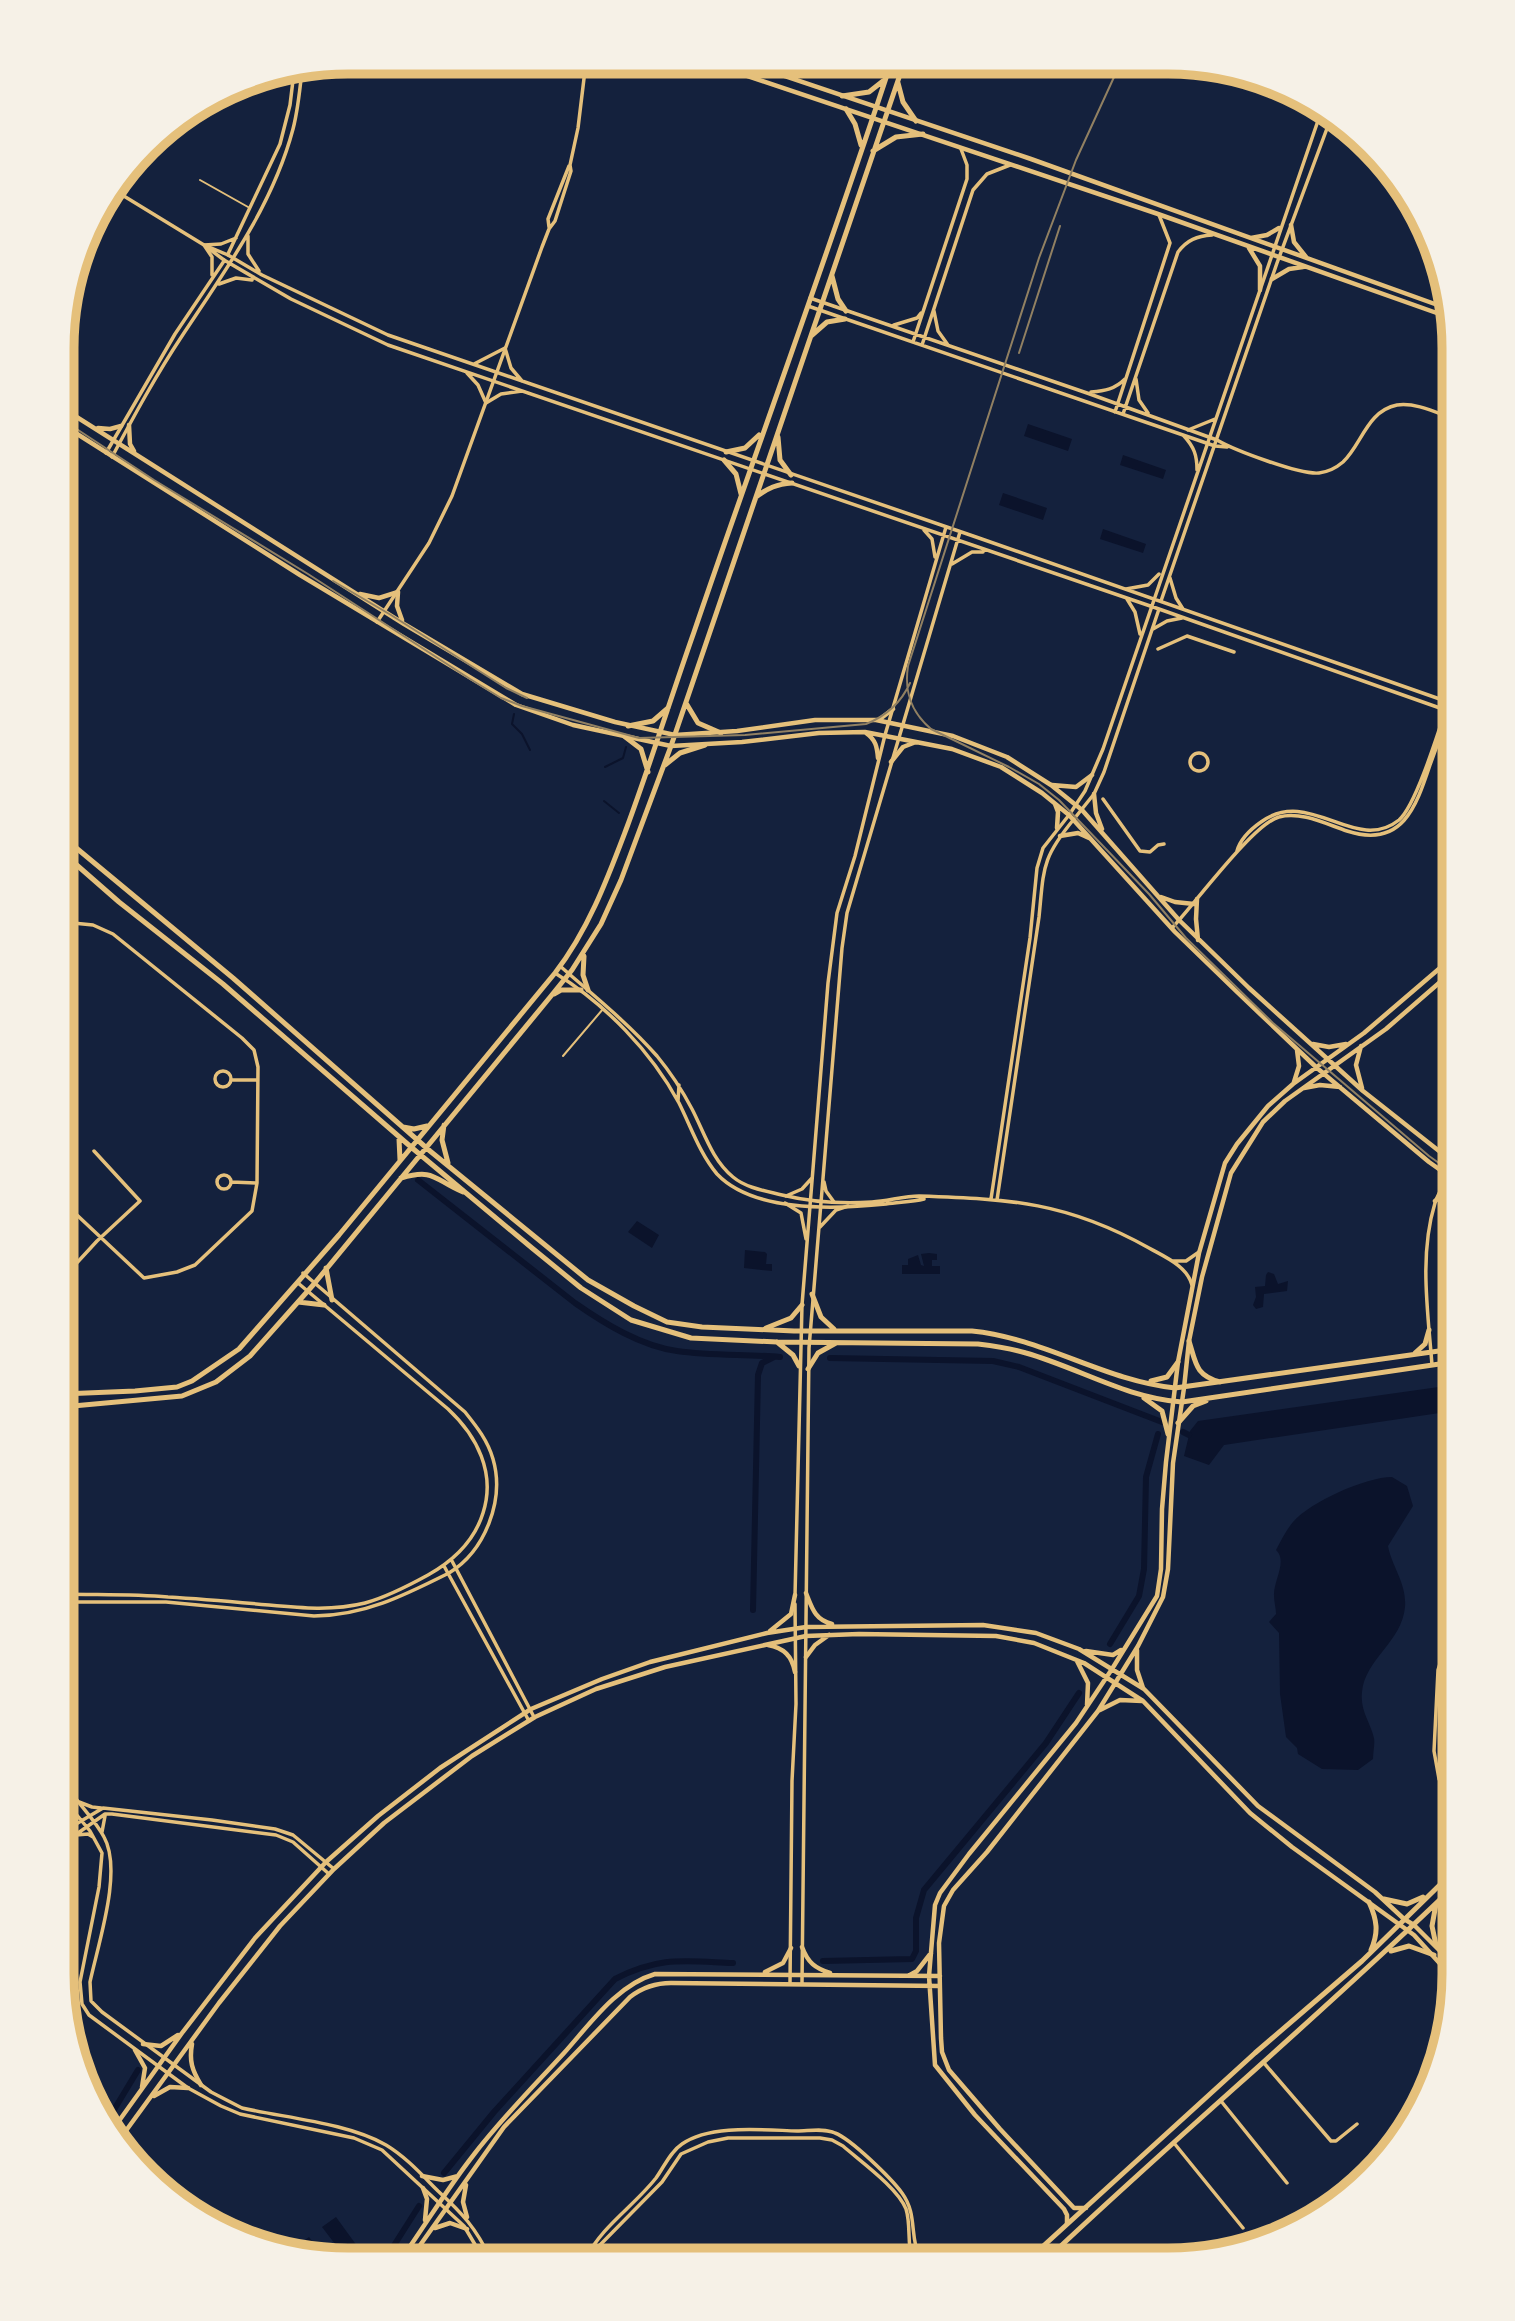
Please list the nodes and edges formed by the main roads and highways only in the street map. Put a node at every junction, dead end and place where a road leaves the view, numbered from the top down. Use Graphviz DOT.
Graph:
graph roads {
  1 [pos="742,74"];
  2 [pos="778,74"];
  3 [pos="887,74"];
  4 [pos="900,74"];
  5 [pos="885,79"];
  6 [pos="898,80"];
  7 [pos="842,96"];
  8 [pos="876,107"];
  9 [pos="846,109"];
  10 [pos="887,111"];
  11 [pos="872,118"];
  12 [pos="883,121"];
  13 [pos="916,121"];
  14 [pos="923,134"];
  15 [pos="862,149"];
  16 [pos="873,151"];
  17 [pos="1291,225"];
  18 [pos="1279,228"];
  19 [pos="1250,238"];
  20 [pos="1249,247"];
  21 [pos="1309,260"];
  22 [pos="1308,267"];
  23 [pos="831,273"];
  24 [pos="1272,279"];
  25 [pos="1260,290"];
  26 [pos="1438,304"];
  27 [pos="846,311"];
  28 [pos="1439,314"];
  29 [pos="845,319"];
  30 [pos="810,337"];
  31 [pos="74,416"];
  32 [pos="129,425"];
  33 [pos="121,426"];
  34 [pos="93,428"];
  35 [pos="74,432"];
  36 [pos="761,433"];
  37 [pos="778,433"];
  38 [pos="726,452"];
  39 [pos="139,456"];
  40 [pos="724,460"];
  41 [pos="791,475"];
  42 [pos="792,483"];
  43 [pos="741,494"];
  44 [pos="757,497"];
  45 [pos="355,592"];
  46 [pos="404,624"];
  47 [pos="686,703"];
  48 [pos="671,704"];
  49 [pos="893,709"];
  50 [pos="876,720"];
  51 [pos="628,726"];
  52 [pos="662,732"];
  53 [pos="865,732"];
  54 [pos="721,733"];
  55 [pos="675,735"];
  56 [pos="624,736"];
  57 [pos="920,741"];
  58 [pos="658,744"];
  59 [pos="705,745"];
  60 [pos="671,746"];
  61 [pos="878,758"];
  62 [pos="891,762"];
  63 [pos="663,767"];
  64 [pos="648,772"];
  65 [pos="1092,775"];
  66 [pos="1051,785"];
  67 [pos="1094,794"];
  68 [pos="1055,803"];
  69 [pos="1057,828"];
  70 [pos="1103,833"];
  71 [pos="1060,836"];
  72 [pos="1093,840"];
  73 [pos="74,846"];
  74 [pos="74,864"];
  75 [pos="1158,895"];
  76 [pos="1198,940"];
  77 [pos="584,953"];
  78 [pos="1442,967"];
  79 [pos="1442,980"];
  80 [pos="551,996"];
  81 [pos="1309,1042"];
  82 [pos="1350,1043"];
  83 [pos="1361,1045"];
  84 [pos="1297,1049"];
  85 [pos="1327,1060"];
  86 [pos="1333,1065"];
  87 [pos="1317,1068"];
  88 [pos="1323,1072"];
  89 [pos="1293,1084"];
  90 [pos="1341,1087"];
  91 [pos="1302,1088"];
  92 [pos="1363,1091"];
  93 [pos="444,1124"];
  94 [pos="429,1125"];
  95 [pos="403,1127"];
  96 [pos="398,1136"];
  97 [pos="417,1140"];
  98 [pos="411,1147"];
  99 [pos="426,1147"];
  100 [pos="1442,1153"];
  101 [pos="420,1155"];
  102 [pos="400,1161"];
  103 [pos="449,1166"];
  104 [pos="1442,1171"];
  105 [pos="401,1178"];
  106 [pos="469,1194"];
  107 [pos="1442,1195"];
  108 [pos="1435,1201"];
  109 [pos="326,1268"];
  110 [pos="812,1294"];
  111 [pos="332,1300"];
  112 [pos="298,1302"];
  113 [pos="324,1305"];
  114 [pos="802,1305"];
  115 [pos="759,1330"];
  116 [pos="837,1330"];
  117 [pos="1429,1330"];
  118 [pos="1188,1341"];
  119 [pos="777,1342"];
  120 [pos="839,1342"];
  121 [pos="1442,1351"];
  122 [pos="1409,1356"];
  123 [pos="1178,1362"];
  124 [pos="1442,1364"];
  125 [pos="799,1366"];
  126 [pos="808,1369"];
  127 [pos="1137,1380"];
  128 [pos="1222,1383"];
  129 [pos="1175,1388"];
  130 [pos="1184,1388"];
  131 [pos="74,1393"];
  132 [pos="1141,1396"];
  133 [pos="1216,1397"];
  134 [pos="1174,1401"];
  135 [pos="1182,1402"];
  136 [pos="74,1406"];
  137 [pos="1178,1423"];
  138 [pos="1168,1434"];
  139 [pos="806,1593"];
  140 [pos="795,1595"];
  141 [pos="843,1625"];
  142 [pos="767,1633"];
  143 [pos="830,1635"];
  144 [pos="763,1644"];
  145 [pos="1127,1645"];
  146 [pos="1138,1646"];
  147 [pos="1079,1649"];
  148 [pos="806,1657"];
  149 [pos="1076,1660"];
  150 [pos="1112,1669"];
  151 [pos="795,1672"];
  152 [pos="1121,1675"];
  153 [pos="1108,1677"];
  154 [pos="1116,1682"];
  155 [pos="1144,1689"];
  156 [pos="1143,1701"];
  157 [pos="1087,1707"];
  158 [pos="1098,1711"];
  159 [pos="1442,1882"];
  160 [pos="1429,1894"];
  161 [pos="1442,1898"];
  162 [pos="1384,1899"];
  163 [pos="1369,1902"];
  164 [pos="1436,1904"];
  165 [pos="1404,1919"];
  166 [pos="1398,1925"];
  167 [pos="1414,1925"];
  168 [pos="1407,1933"];
  169 [pos="1436,1945"];
  170 [pos="802,1947"];
  171 [pos="791,1948"];
  172 [pos="931,1952"];
  173 [pos="1442,1952"];
  174 [pos="1370,1953"];
  175 [pos="1384,1954"];
  176 [pos="1434,1955"];
  177 [pos="1442,1965"];
  178 [pos="758,1974"];
  179 [pos="835,1975"];
  180 [pos="907,1976"];
  181 [pos="929,1976"];
  182 [pos="940,1976"];
  183 [pos="929,1986"];
  184 [pos="940,1986"];
  185 [pos="182,2033"];
  186 [pos="193,2039"];
  187 [pos="143,2044"];
  188 [pos="135,2050"];
  189 [pos="201,2085"];
  190 [pos="188,2088"];
  191 [pos="141,2091"];
  192 [pos="150,2098"];
  193 [pos="118,2123"];
  194 [pos="125,2133"];
  195 [pos="422,2176"];
  196 [pos="459,2176"];
  197 [pos="467,2180"];
  198 [pos="423,2188"];
  199 [pos="1086,2208"];
  200 [pos="467,2217"];
  201 [pos="425,2225"];
  202 [pos="1067,2225"];
  203 [pos="467,2229"];
  204 [pos="432,2230"];
  205 [pos="409,2248"];
  206 [pos="418,2248"];
  207 [pos="1041,2248"];
  208 [pos="1059,2248"];
  1 -- 9 [label="main road"];
  2 -- 7 [label="main road"];
  3 -- 5 [label="main road"];
  4 -- 6 [label="main road"];
  5 -- 7 [label="main road"];
  5 -- 8 [label="main road"];
  6 -- 10 [label="main road"];
  6 -- 13 [label="main road"];
  7 -- 8 [label="main road"];
  8 -- 10 [label="main road"];
  8 -- 11 [label="main road"];
  9 -- 11 [label="main road"];
  9 -- 15 [label="main road"];
  10 -- 12 [label="main road"];
  10 -- 13 [label="main road"];
  11 -- 12 [label="main road"];
  11 -- 15 [label="main road"];
  12 -- 14 [label="main road"];
  12 -- 16 [label="main road"];
  13 -- 19 [label="main road"];
  14 -- 16 [label="main road"];
  14 -- 20 [label="main road"];
  15 -- 36 [label="main road"];
  16 -- 23 [label="main road"];
  17 -- 21 [label="main road"];
  18 -- 19 [label="main road"];
  19 -- 21 [label="main road"];
  20 -- 22 [label="main road"];
  20 -- 25 [label="main road"];
  21 -- 26 [label="main road"];
  22 -- 24 [label="main road"];
  22 -- 28 [label="main road"];
  23 -- 27 [label="main road"];
  23 -- 30 [label="main road"];
  29 -- 30 [label="main road"];
  30 -- 37 [label="main road"];
  31 -- 34 [label="main road"];
  32 -- 39 [label="main road"];
  33 -- 34 [label="main road"];
  34 -- 39 [label="main road"];
  35 -- 56 [label="main road"];
  36 -- 38 [label="main road"];
  36 -- 43 [label="main road"];
  37 -- 41 [label="main road"];
  37 -- 44 [label="main road"];
  39 -- 45 [label="main road"];
  40 -- 43 [label="main road"];
  42 -- 44 [label="main road"];
  43 -- 48 [label="main road"];
  44 -- 47 [label="main road"];
  45 -- 46 [label="main road"];
  45 -- 46 [label="main road"];
  46 -- 51 [label="main road"];
  47 -- 54 [label="main road"];
  47 -- 55 [label="main road"];
  48 -- 51 [label="main road"];
  48 -- 52 [label="main road"];
  49 -- 50 [label="main road"];
  50 -- 54 [label="main road"];
  50 -- 66 [label="main road"];
  51 -- 52 [label="main road"];
  52 -- 55 [label="main road"];
  52 -- 58 [label="main road"];
  53 -- 57 [label="main road"];
  53 -- 59 [label="main road"];
  53 -- 61 [label="main road"];
  54 -- 55 [label="main road"];
  55 -- 60 [label="main road"];
  56 -- 58 [label="main road"];
  56 -- 64 [label="main road"];
  57 -- 62 [label="main road"];
  57 -- 68 [label="main road"];
  58 -- 60 [label="main road"];
  58 -- 64 [label="main road"];
  59 -- 60 [label="main road"];
  59 -- 63 [label="main road"];
  60 -- 63 [label="main road"];
  63 -- 77 [label="main road"];
  64 -- 94 [label="main road"];
  65 -- 66 [label="main road"];
  66 -- 70 [label="main road"];
  67 -- 70 [label="main road"];
  68 -- 69 [label="main road"];
  68 -- 72 [label="main road"];
  70 -- 75 [label="main road"];
  71 -- 72 [label="main road"];
  72 -- 84 [label="main road"];
  73 -- 95 [label="main road"];
  74 -- 96 [label="main road"];
  75 -- 76 [label="main road"];
  75 -- 76 [label="main road"];
  76 -- 81 [label="main road"];
  77 -- 80 [label="main road"];
  77 -- 80 [label="main road"];
  78 -- 82 [label="main road"];
  79 -- 83 [label="main road"];
  80 -- 93 [label="main road"];
  81 -- 82 [label="main road"];
  81 -- 85 [label="main road"];
  82 -- 85 [label="main road"];
  83 -- 86 [label="main road"];
  83 -- 92 [label="main road"];
  84 -- 87 [label="main road"];
  84 -- 89 [label="main road"];
  85 -- 86 [label="main road"];
  85 -- 87 [label="main road"];
  86 -- 88 [label="main road"];
  86 -- 92 [label="main road"];
  87 -- 88 [label="main road"];
  87 -- 89 [label="main road"];
  88 -- 90 [label="main road"];
  88 -- 91 [label="main road"];
  89 -- 123 [label="main road"];
  90 -- 91 [label="main road"];
  90 -- 104 [label="main road"];
  91 -- 118 [label="main road"];
  92 -- 100 [label="main road"];
  93 -- 99 [label="main road"];
  93 -- 103 [label="main road"];
  94 -- 95 [label="main road"];
  94 -- 97 [label="main road"];
  95 -- 97 [label="main road"];
  96 -- 98 [label="main road"];
  96 -- 102 [label="main road"];
  97 -- 98 [label="main road"];
  97 -- 99 [label="main road"];
  98 -- 101 [label="main road"];
  98 -- 102 [label="main road"];
  99 -- 101 [label="main road"];
  99 -- 103 [label="main road"];
  101 -- 105 [label="main road"];
  101 -- 106 [label="main road"];
  102 -- 131 [label="main road"];
  103 -- 115 [label="main road"];
  105 -- 106 [label="main road"];
  105 -- 109 [label="main road"];
  106 -- 119 [label="main road"];
  107 -- 108 [label="main road"];
  109 -- 111 [label="main road"];
  109 -- 112 [label="main road"];
  110 -- 116 [label="main road"];
  112 -- 113 [label="main road"];
  112 -- 136 [label="main road"];
  114 -- 115 [label="main road"];
  115 -- 116 [label="main road"];
  116 -- 127 [label="main road"];
  117 -- 122 [label="main road"];
  118 -- 128 [label="main road"];
  118 -- 130 [label="main road"];
  119 -- 120 [label="main road"];
  119 -- 125 [label="main road"];
  120 -- 126 [label="main road"];
  120 -- 132 [label="main road"];
  121 -- 122 [label="main road"];
  122 -- 128 [label="main road"];
  123 -- 127 [label="main road"];
  123 -- 129 [label="main road"];
  124 -- 133 [label="main road"];
  127 -- 129 [label="main road"];
  128 -- 130 [label="main road"];
  129 -- 130 [label="main road"];
  129 -- 134 [label="main road"];
  130 -- 135 [label="main road"];
  132 -- 134 [label="main road"];
  132 -- 138 [label="main road"];
  133 -- 135 [label="main road"];
  133 -- 137 [label="main road"];
  134 -- 135 [label="main road"];
  134 -- 138 [label="main road"];
  135 -- 137 [label="main road"];
  137 -- 146 [label="main road"];
  138 -- 145 [label="main road"];
  139 -- 141 [label="main road"];
  140 -- 142 [label="main road"];
  141 -- 142 [label="main road"];
  141 -- 147 [label="main road"];
  142 -- 185 [label="main road"];
  143 -- 144 [label="main road"];
  143 -- 148 [label="main road"];
  143 -- 149 [label="main road"];
  144 -- 151 [label="main road"];
  144 -- 186 [label="main road"];
  145 -- 147 [label="main road"];
  145 -- 150 [label="main road"];
  146 -- 152 [label="main road"];
  146 -- 155 [label="main road"];
  147 -- 150 [label="main road"];
  149 -- 153 [label="main road"];
  149 -- 157 [label="main road"];
  150 -- 152 [label="main road"];
  150 -- 153 [label="main road"];
  152 -- 154 [label="main road"];
  152 -- 155 [label="main road"];
  153 -- 154 [label="main road"];
  153 -- 157 [label="main road"];
  154 -- 156 [label="main road"];
  154 -- 158 [label="main road"];
  155 -- 162 [label="main road"];
  156 -- 158 [label="main road"];
  156 -- 163 [label="main road"];
  157 -- 172 [label="main road"];
  158 -- 182 [label="main road"];
  159 -- 160 [label="main road"];
  160 -- 162 [label="main road"];
  160 -- 165 [label="main road"];
  161 -- 164 [label="main road"];
  162 -- 165 [label="main road"];
  163 -- 166 [label="main road"];
  163 -- 174 [label="main road"];
  164 -- 167 [label="main road"];
  164 -- 169 [label="main road"];
  165 -- 166 [label="main road"];
  165 -- 167 [label="main road"];
  166 -- 168 [label="main road"];
  166 -- 174 [label="main road"];
  167 -- 168 [label="main road"];
  167 -- 169 [label="main road"];
  168 -- 175 [label="main road"];
  168 -- 176 [label="main road"];
  169 -- 173 [label="main road"];
  170 -- 179 [label="main road"];
  171 -- 178 [label="main road"];
  172 -- 180 [label="main road"];
  172 -- 181 [label="main road"];
  174 -- 199 [label="main road"];
  175 -- 176 [label="main road"];
  175 -- 208 [label="main road"];
  176 -- 177 [label="main road"];
  178 -- 179 [label="main road"];
  178 -- 196 [label="main road"];
  179 -- 180 [label="main road"];
  180 -- 181 [label="main road"];
  181 -- 182 [label="main road"];
  181 -- 183 [label="main road"];
  182 -- 184 [label="main road"];
  183 -- 184 [label="main road"];
  183 -- 197 [label="main road"];
  183 -- 202 [label="main road"];
  184 -- 199 [label="main road"];
  185 -- 187 [label="main road"];
  185 -- 191 [label="main road"];
  186 -- 189 [label="main road"];
  186 -- 192 [label="main road"];
  188 -- 191 [label="main road"];
  190 -- 192 [label="main road"];
  191 -- 193 [label="main road"];
  192 -- 194 [label="main road"];
  195 -- 196 [label="main road"];
  196 -- 201 [label="main road"];
  197 -- 200 [label="main road"];
  197 -- 204 [label="main road"];
  198 -- 201 [label="main road"];
  199 -- 202 [label="main road"];
  201 -- 205 [label="main road"];
  202 -- 207 [label="main road"];
  203 -- 204 [label="main road"];
  204 -- 206 [label="main road"];
}
